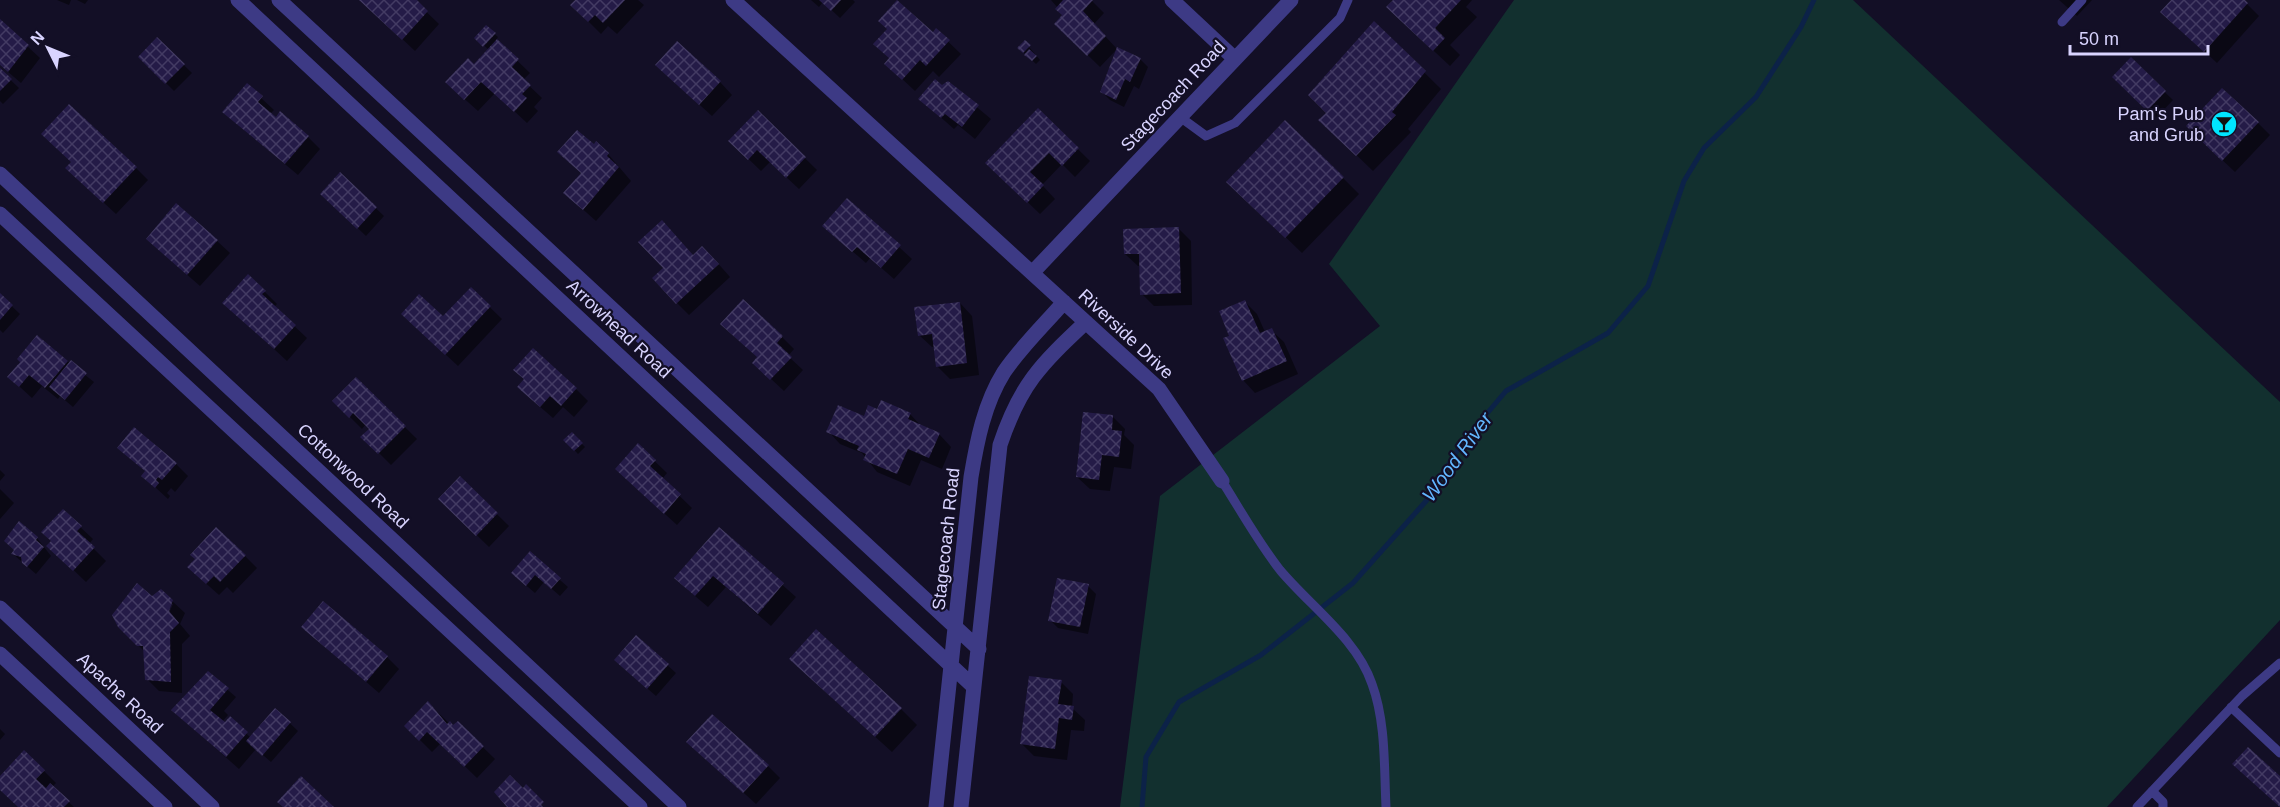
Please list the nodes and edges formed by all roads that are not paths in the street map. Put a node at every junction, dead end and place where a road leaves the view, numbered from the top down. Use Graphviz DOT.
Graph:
graph roads {
  1 [pos="238,0"];
  2 [pos="279,0"];
  3 [pos="734,0"];
  4 [pos="1172,0"];
  5 [pos="1291,0"];
  6 [pos="1348,0"];
  7 [pos="2082,0"];
  8 [pos="2062,22"];
  9 [pos="1235,59"];
  10 [pos="1180,117"];
  11 [pos="0,174"];
  12 [pos="0,214"];
  13 [pos="1033,272"];
  14 [pos="1064,302"];
  15 [pos="1086,322"];
  16 [pos="1222,481"];
  17 [pos="0,608"];
  18 [pos="956,627"];
  19 [pos="979,649"];
  20 [pos="0,654"];
  21 [pos="2280,663"];
  22 [pos="951,665"];
  23 [pos="974,687"];
  24 [pos="2231,707"];
  25 [pos="2280,753"];
  26 [pos="2152,791"];
  27 [pos="165,807"];
  28 [pos="212,807"];
  29 [pos="640,807"];
  30 [pos="679,807"];
  31 [pos="936,807"];
  32 [pos="961,807"];
  33 [pos="1386,807"];
  34 [pos="2137,807"];
  35 [pos="2163,807"];
  1 -- 22 [label="street, Arrowhead Road"];
  2 -- 18 [label="street, Arrowhead Road"];
  3 -- 13 [label="street, Riverside Drive"];
  4 -- 9 [label="street"];
  5 -- 9 [label="street, Stagecoach Road"];
  6 -- 10 [label="lane"];
  7 -- 8 [label="lane"];
  9 -- 10 [label="street, Stagecoach Road"];
  10 -- 13 [label="street, Stagecoach Road"];
  11 -- 30 [label="street, Cottonwood Road"];
  12 -- 29 [label="street"];
  13 -- 14 [label="street, Riverside Drive"];
  14 -- 15 [label="street, Riverside Drive"];
  14 -- 18 [label="street, Stagecoach Road"];
  15 -- 16 [label="street, Riverside Drive"];
  15 -- 19 [label="street"];
  16 -- 33 [label="lane, Riverside Drive"];
  17 -- 28 [label="street, Apache Road"];
  18 -- 19 [label="street, Arrowhead Road"];
  18 -- 22 [label="street, Stagecoach Road"];
  19 -- 23 [label="street"];
  20 -- 27 [label="street"];
  21 -- 24 [label="lane"];
  22 -- 23 [label="street, Arrowhead Road"];
  22 -- 31 [label="street, Stagecoach Road"];
  23 -- 32 [label="street"];
  24 -- 25 [label="lane"];
  24 -- 26 [label="lane"];
  26 -- 34 [label="lane"];
  26 -- 35 [label="lane"];
}
